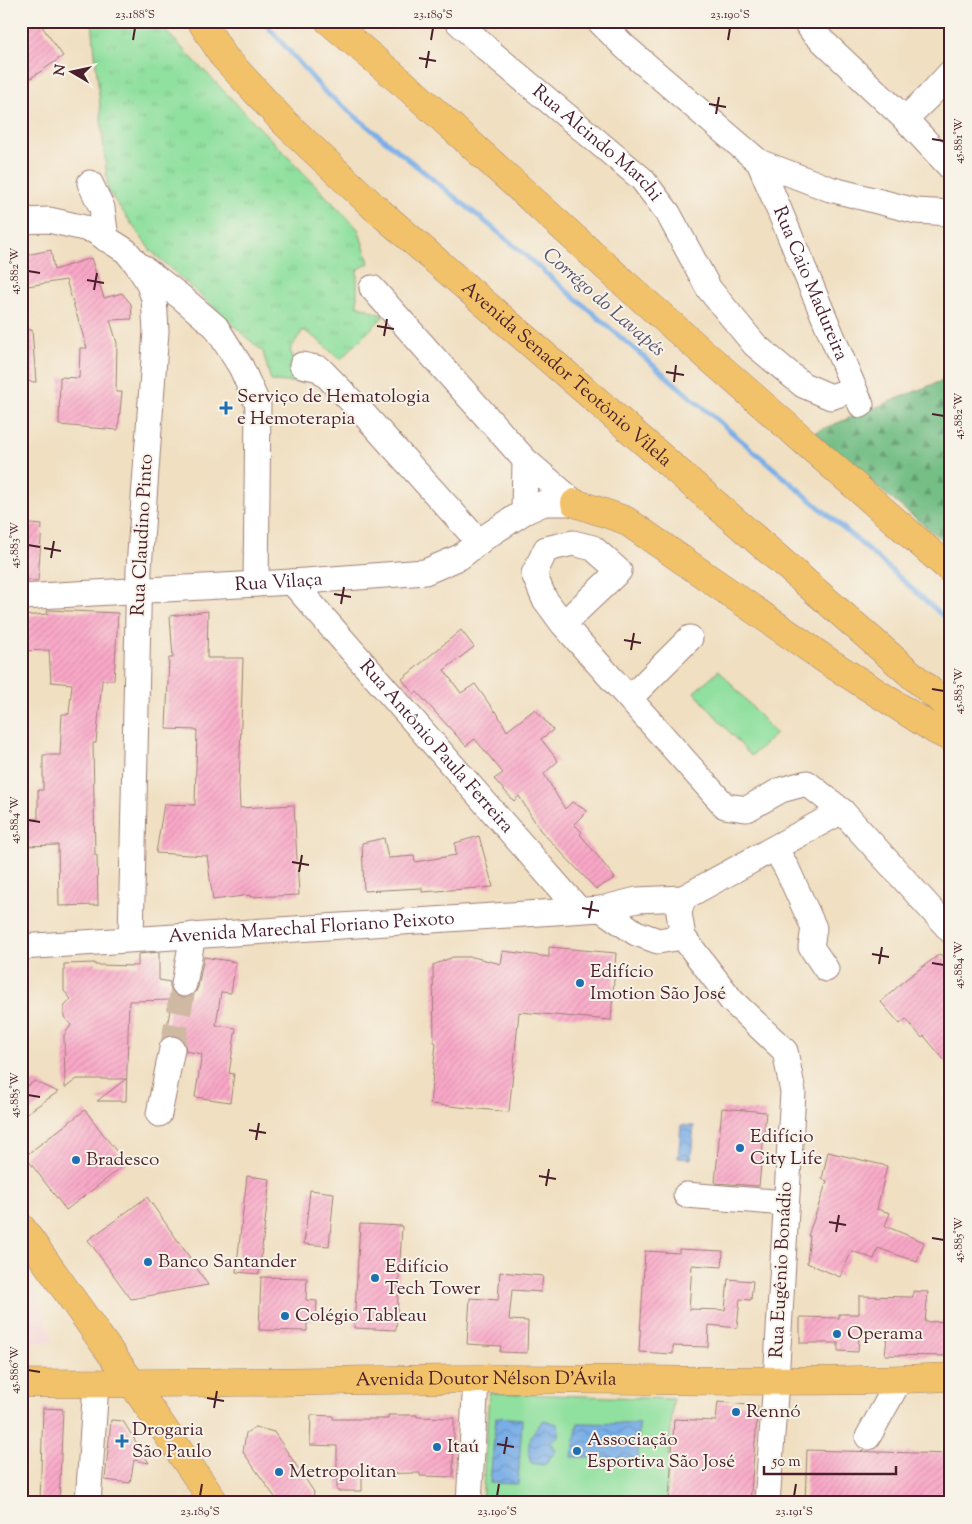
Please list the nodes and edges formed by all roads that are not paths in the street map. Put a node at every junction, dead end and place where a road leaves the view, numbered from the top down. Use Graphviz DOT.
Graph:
graph roads {
  1 [pos="182,21"];
  2 [pos="201,21"];
  3 [pos="329,21"];
  4 [pos="457,21"];
  5 [pos="599,21"];
  6 [pos="805,21"];
  7 [pos="224,57"];
  8 [pos="951,72"];
  9 [pos="905,119"];
  10 [pos="759,162"];
  11 [pos="951,168"];
  12 [pos="90,183"];
  13 [pos="951,213"];
  14 [pos="21,221"];
  15 [pos="106,238"];
  16 [pos="136,263"];
  17 [pos="372,288"];
  18 [pos="302,365"];
  19 [pos="857,397"];
  20 [pos="525,460"];
  21 [pos="575,503"];
  22 [pos="524,512"];
  23 [pos="479,542"];
  24 [pos="951,570"];
  25 [pos="292,582"];
  26 [pos="256,584"];
  27 [pos="139,591"];
  28 [pos="21,597"];
  29 [pos="564,624"];
  30 [pos="690,638"];
  31 [pos="630,698"];
  32 [pos="951,709"];
  33 [pos="951,738"];
  34 [pos="842,812"];
  35 [pos="775,848"];
  36 [pos="683,898"];
  37 [pos="590,910"];
  38 [pos="951,931"];
  39 [pos="193,934"];
  40 [pos="683,937"];
  41 [pos="131,939"];
  42 [pos="21,946"];
  43 [pos="826,970"];
  44 [pos="184,984"];
  45 [pos="172,1049"];
  46 [pos="159,1114"];
  47 [pos="686,1195"];
  48 [pos="786,1203"];
  49 [pos="21,1227"];
  50 [pos="951,1377"];
  51 [pos="476,1379"];
  52 [pos="900,1379"];
  53 [pos="776,1381"];
  54 [pos="21,1383"];
  55 [pos="132,1383"];
  56 [pos="96,1384"];
  57 [pos="868,1436"];
  58 [pos="88,1503"];
  59 [pos="216,1503"];
  60 [pos="469,1503"];
  61 [pos="766,1503"];
  1 -- 7 [label="main road"];
  2 -- 7 [label="main road, Avenida Senador Teotônio Vilela"];
  3 -- 24 [label="main road"];
  4 -- 19 [label="street, Rua Alcindo Marchi"];
  5 -- 10 [label="street, Rua Caio Madureira"];
  6 -- 9 [label="street"];
  7 -- 32 [label="main road, Avenida Senador Teotônio Vilela"];
  8 -- 9 [label="street"];
  9 -- 11 [label="street"];
  10 -- 13 [label="street, Rua Caio Madureira"];
  10 -- 19 [label="street, Rua Caio Madureira"];
  12 -- 15 [label="street"];
  14 -- 15 [label="street, Rua Claudino Pinto"];
  15 -- 16 [label="street, Rua Claudino Pinto"];
  16 -- 26 [label="street"];
  16 -- 27 [label="street, Rua Claudino Pinto"];
  17 -- 20 [label="street"];
  18 -- 23 [label="street"];
  20 -- 21 [label="street"];
  20 -- 22 [label="street"];
  21 -- 22 [label="street, Rua Vilaça"];
  21 -- 33 [label="main road"];
  22 -- 23 [label="street, Rua Vilaça"];
  23 -- 25 [label="street, Rua Vilaça"];
  25 -- 26 [label="street, Rua Vilaça"];
  25 -- 37 [label="street, Rua Antônio Paula Ferreira"];
  26 -- 27 [label="street, Rua Vilaça"];
  27 -- 28 [label="street, Rua Vilaça"];
  27 -- 41 [label="street, Rua Claudino Pinto"];
  29 -- 31 [label="street"];
  30 -- 31 [label="street"];
  31 -- 34 [label="street"];
  34 -- 35 [label="street, Avenida Marechal Floriano Peixoto"];
  34 -- 38 [label="street"];
  35 -- 36 [label="street, Avenida Marechal Floriano Peixoto"];
  35 -- 43 [label="street"];
  36 -- 37 [label="street, Avenida Marechal Floriano Peixoto"];
  36 -- 40 [label="street, Rua Eugênio Bonádio"];
  37 -- 39 [label="street, Avenida Marechal Floriano Peixoto"];
  37 -- 40 [label="street"];
  39 -- 41 [label="street, Avenida Marechal Floriano Peixoto"];
  39 -- 44 [label="street"];
  40 -- 48 [label="street, Rua Eugênio Bonádio"];
  41 -- 42 [label="street, Avenida Marechal Floriano Peixoto"];
  45 -- 46 [label="street"];
  47 -- 48 [label="street"];
  48 -- 53 [label="street, Rua Eugênio Bonádio"];
  49 -- 55 [label="main road"];
  50 -- 52 [label="main road, Avenida Doutor Nélson D'Ávila"];
  51 -- 53 [label="main road, Avenida Doutor Nélson D'Ávila"];
  51 -- 55 [label="main road, Avenida Doutor Nélson D'Ávila"];
  51 -- 60 [label="street"];
  52 -- 53 [label="main road, Avenida Doutor Nélson D'Ávila"];
  52 -- 57 [label="street"];
  53 -- 61 [label="street, Rua Eugênio Bonádio"];
  54 -- 56 [label="main road, Avenida Doutor Nélson D'Ávila"];
  55 -- 56 [label="main road, Avenida Doutor Nélson D'Ávila"];
  55 -- 59 [label="main road"];
  56 -- 58 [label="street"];
}
